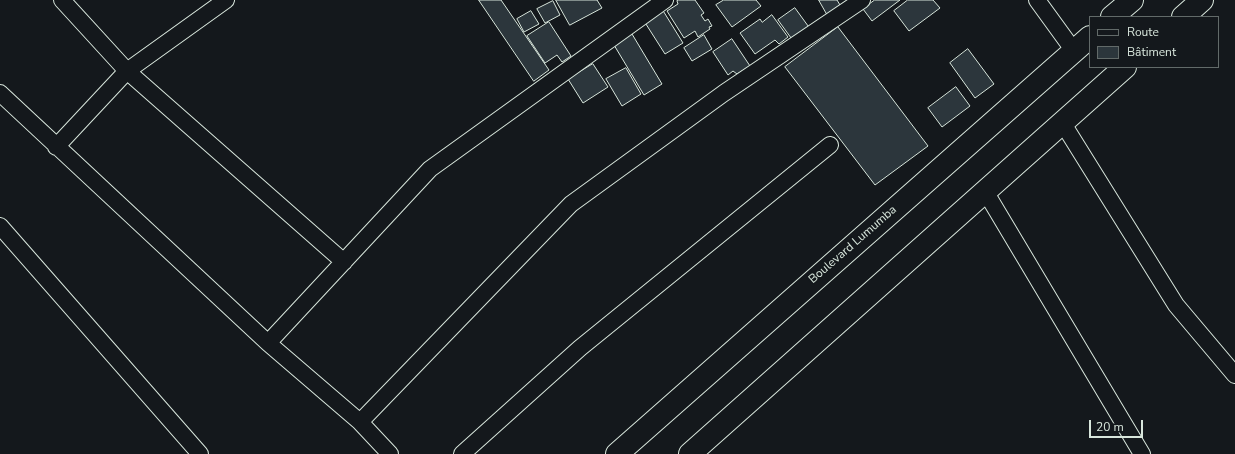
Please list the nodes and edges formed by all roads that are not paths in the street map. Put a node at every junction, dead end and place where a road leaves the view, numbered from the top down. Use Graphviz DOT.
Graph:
graph roads {
  1 [pos="62,0"];
  2 [pos="226,0"];
  3 [pos="665,0"];
  4 [pos="862,0"];
  5 [pos="1037,0"];
  6 [pos="1132,0"];
  7 [pos="1202,0"];
  8 [pos="1113,16"];
  9 [pos="1184,16"];
  10 [pos="1089,38"];
  11 [pos="1074,51"];
  12 [pos="1124,68"];
  13 [pos="127,71"];
  14 [pos="0,94"];
  15 [pos="1062,122"];
  16 [pos="830,145"];
  17 [pos="56,147"];
  18 [pos="985,191"];
  19 [pos="0,226"];
  20 [pos="344,262"];
  21 [pos="268,343"];
  22 [pos="1235,376"];
  23 [pos="360,422"];
  24 [pos="200,454"];
  25 [pos="390,454"];
  26 [pos="462,454"];
  27 [pos="617,454"];
  28 [pos="690,454"];
  29 [pos="1142,454"];
  1 -- 13 [label="street"];
  2 -- 13 [label="street"];
  3 -- 20 [label="street"];
  4 -- 23 [label="street"];
  5 -- 11 [label="street"];
  6 -- 8 [label="highway"];
  7 -- 9 [label="highway"];
  10 -- 11 [label="highway, Boulevard Lumumba"];
  11 -- 27 [label="highway, Boulevard Lumumba"];
  12 -- 15 [label="highway"];
  13 -- 17 [label="street"];
  13 -- 20 [label="street"];
  14 -- 17 [label="street"];
  15 -- 18 [label="highway"];
  15 -- 22 [label="street"];
  16 -- 26 [label="street"];
  17 -- 21 [label="street"];
  18 -- 28 [label="highway"];
  18 -- 29 [label="street"];
  19 -- 24 [label="street"];
  20 -- 21 [label="street"];
  21 -- 23 [label="street"];
  23 -- 25 [label="street"];
}
